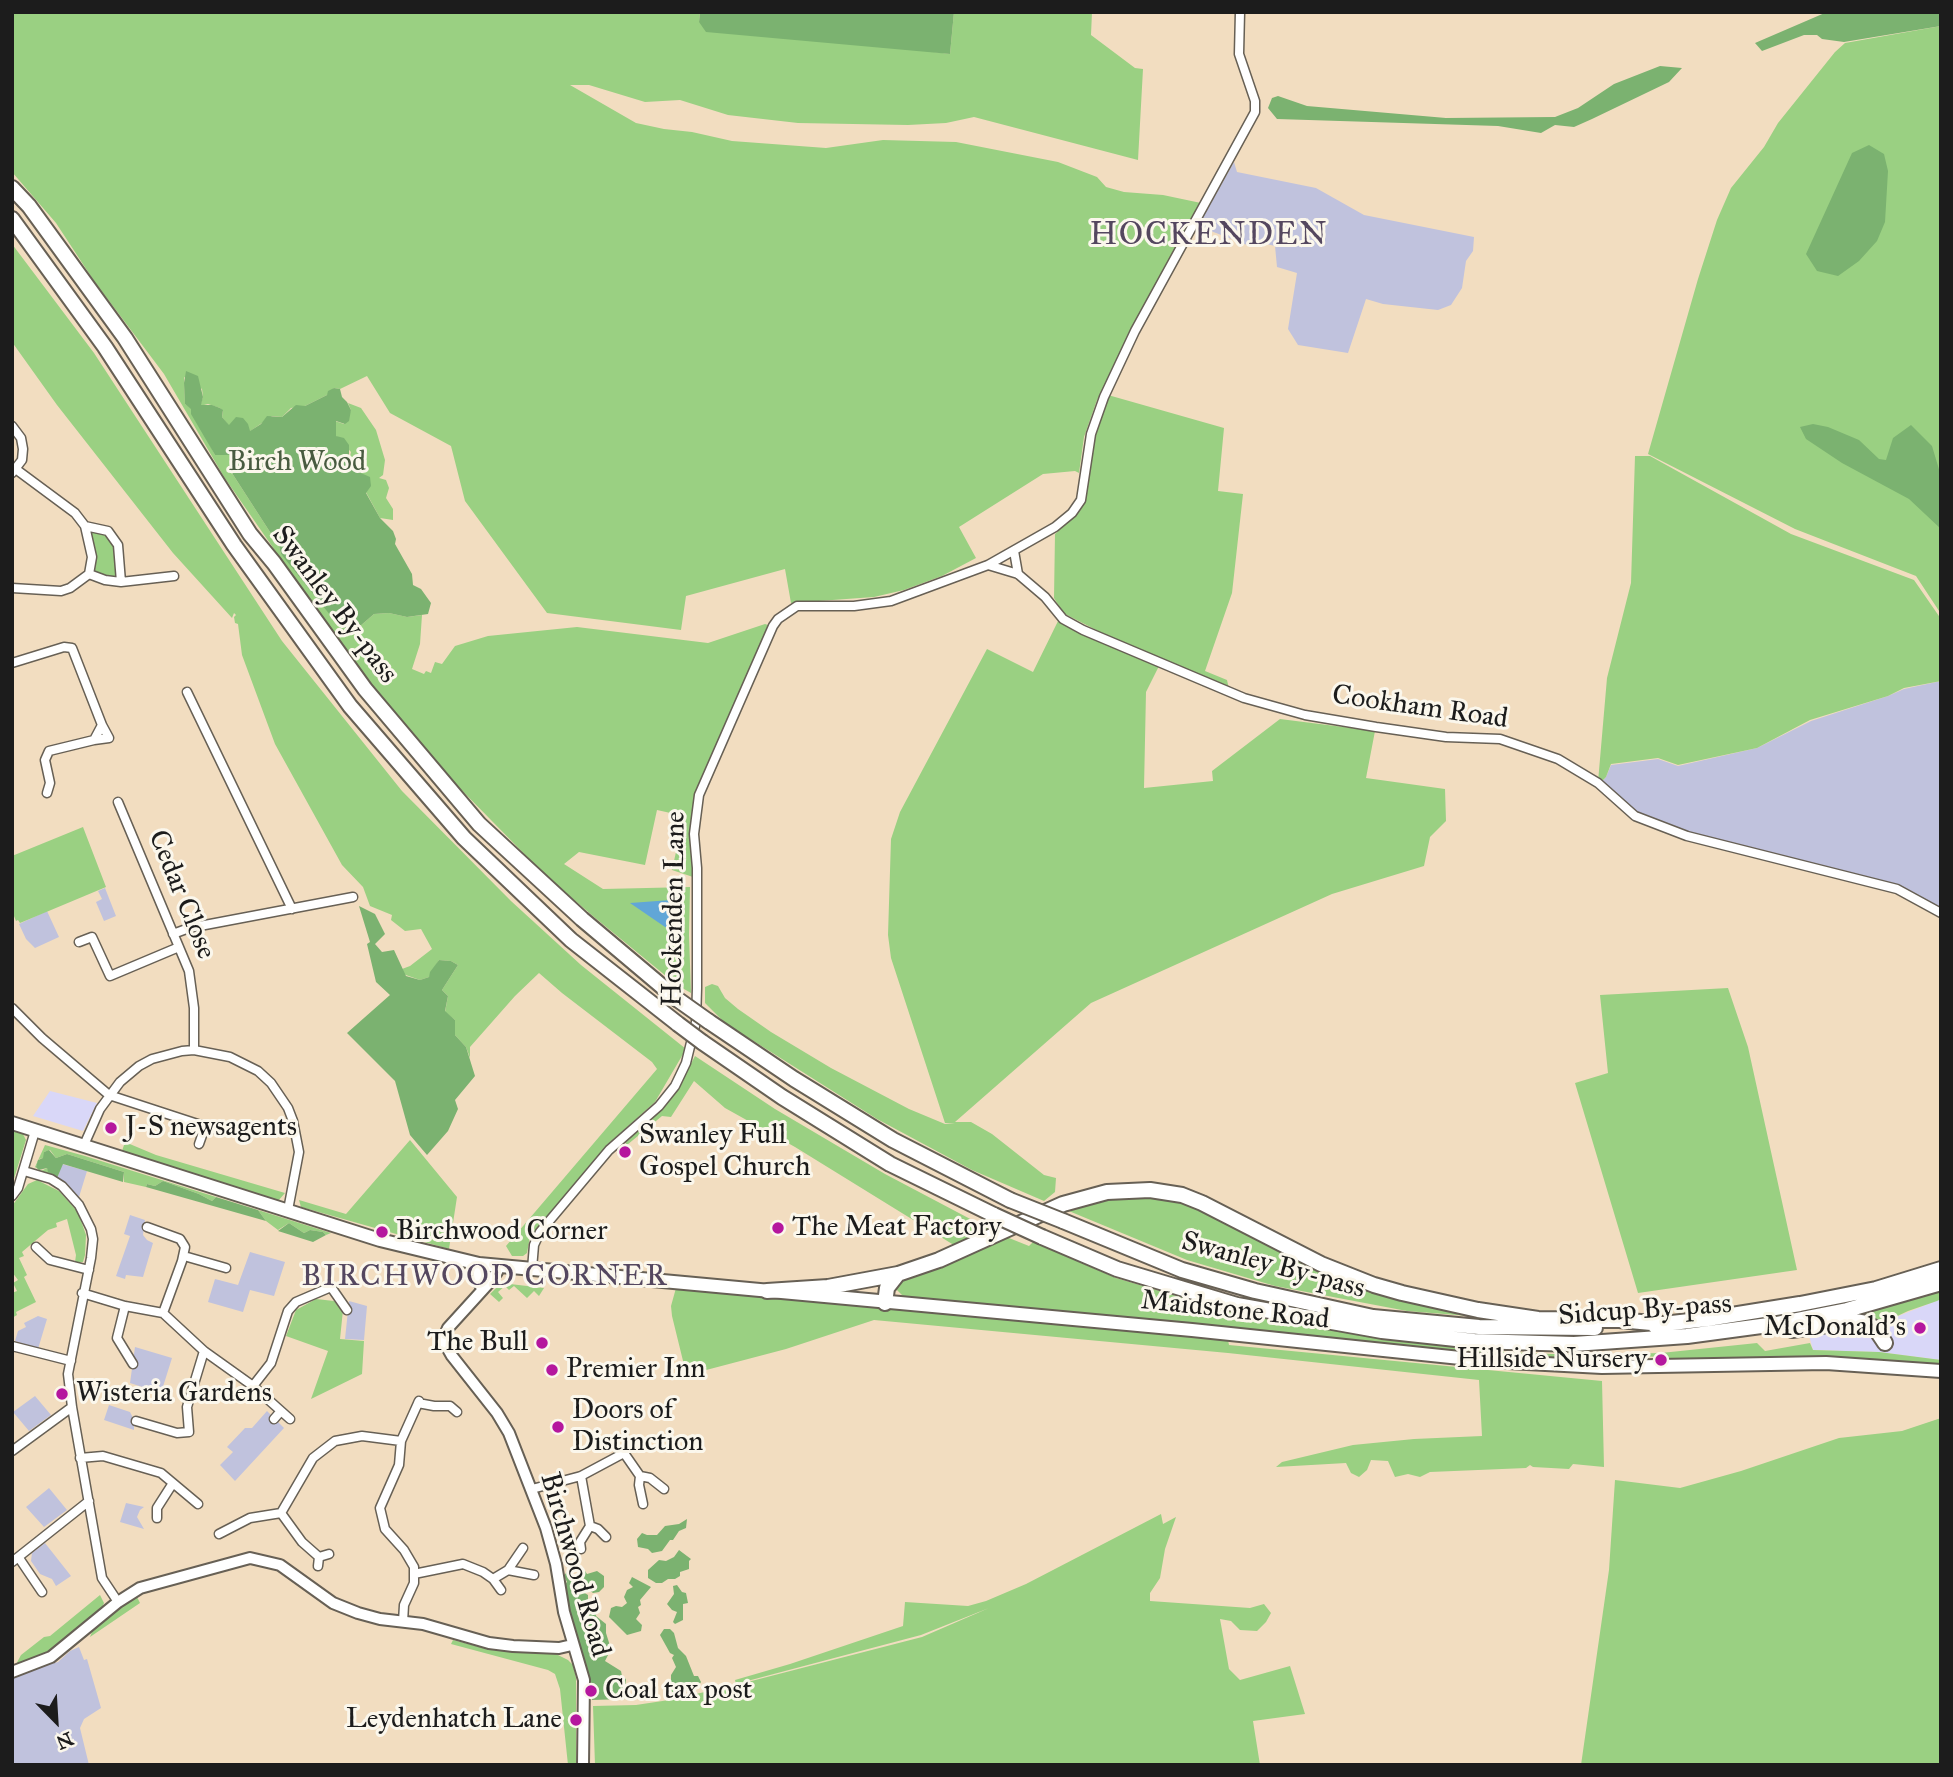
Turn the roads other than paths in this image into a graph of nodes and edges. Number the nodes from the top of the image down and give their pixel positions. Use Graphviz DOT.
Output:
graph roads {
  1 [pos="1240,12"];
  2 [pos="12,188"];
  3 [pos="12,219"];
  4 [pos="12,426"];
  5 [pos="15,471"];
  6 [pos="85,526"];
  7 [pos="1014,551"];
  8 [pos="988,565"];
  9 [pos="89,574"];
  10 [pos="1018,574"];
  11 [pos="174,576"];
  12 [pos="121,582"];
  13 [pos="12,588"];
  14 [pos="12,663"];
  15 [pos="187,692"];
  16 [pos="102,725"];
  17 [pos="94,740"];
  18 [pos="47,793"];
  19 [pos="118,802"];
  20 [pos="354,897"];
  21 [pos="292,909"];
  22 [pos="1941,914"];
  23 [pos="173,934"];
  24 [pos="79,942"];
  25 [pos="179,947"];
  26 [pos="12,1008"];
  27 [pos="194,1050"];
  28 [pos="109,1095"];
  29 [pos="12,1124"];
  30 [pos="35,1132"];
  31 [pos="199,1144"];
  32 [pos="84,1145"];
  33 [pos="24,1171"];
  34 [pos="12,1196"];
  35 [pos="288,1210"];
  36 [pos="147,1227"];
  37 [pos="36,1247"];
  38 [pos="184,1256"];
  39 [pos="479,1265"];
  40 [pos="499,1266"];
  41 [pos="226,1268"];
  42 [pos="532,1269"];
  43 [pos="1941,1269"];
  44 [pos="89,1270"];
  45 [pos="898,1274"];
  46 [pos="1941,1283"];
  47 [pos="481,1289"];
  48 [pos="767,1291"];
  49 [pos="82,1293"];
  50 [pos="885,1303"];
  51 [pos="125,1306"];
  52 [pos="347,1310"];
  53 [pos="163,1313"];
  54 [pos="1662,1324"];
  55 [pos="1476,1334"];
  56 [pos="1687,1336"];
  57 [pos="1885,1343"];
  58 [pos="12,1346"];
  59 [pos="204,1351"];
  60 [pos="71,1361"];
  61 [pos="133,1364"];
  62 [pos="1941,1371"];
  63 [pos="253,1386"];
  64 [pos="72,1407"];
  65 [pos="281,1411"];
  66 [pos="457,1412"];
  67 [pos="274,1419"];
  68 [pos="290,1419"];
  69 [pos="136,1421"];
  70 [pos="401,1440"];
  71 [pos="12,1451"];
  72 [pos="80,1458"];
  73 [pos="581,1476"];
  74 [pos="640,1476"];
  75 [pos="173,1483"];
  76 [pos="532,1489"];
  77 [pos="664,1489"];
  78 [pos="89,1501"];
  79 [pos="198,1504"];
  80 [pos="643,1504"];
  81 [pos="281,1513"];
  82 [pos="157,1518"];
  83 [pos="590,1526"];
  84 [pos="219,1534"];
  85 [pos="606,1537"];
  86 [pos="523,1548"];
  87 [pos="581,1549"];
  88 [pos="329,1554"];
  89 [pos="15,1560"];
  90 [pos="508,1570"];
  91 [pos="414,1574"];
  92 [pos="534,1575"];
  93 [pos="493,1579"];
  94 [pos="501,1590"];
  95 [pos="42,1592"];
  96 [pos="118,1602"];
  97 [pos="403,1622"];
  98 [pos="572,1645"];
  99 [pos="12,1672"];
  100 [pos="583,1765"];
  1 -- 7 [label="street, Hockenden Lane"];
  2 -- 55 [label="highway, Swanley By-pass, bridge"];
  3 -- 55 [label="highway, Swanley By-pass, bridge"];
  4 -- 5 [label="street"];
  5 -- 6 [label="street"];
  6 -- 9 [label="street"];
  6 -- 12 [label="street"];
  7 -- 8 [label="street, Hockenden Lane"];
  7 -- 10 [label="street"];
  8 -- 10 [label="street, Cookham Road"];
  8 -- 42 [label="street, Hockenden Lane"];
  9 -- 12 [label="street"];
  9 -- 13 [label="street"];
  10 -- 22 [label="street, Cookham Road"];
  11 -- 12 [label="street"];
  14 -- 16 [label="street"];
  15 -- 21 [label="street"];
  16 -- 17 [label="street"];
  16 -- 17 [label="street"];
  17 -- 18 [label="street"];
  19 -- 23 [label="street, Cedar Close"];
  20 -- 21 [label="street"];
  21 -- 23 [label="street"];
  23 -- 25 [label="street, Cedar Close"];
  24 -- 25 [label="street"];
  25 -- 27 [label="street, Cedar Close"];
  26 -- 28 [label="street"];
  27 -- 28 [label="street"];
  27 -- 35 [label="street"];
  28 -- 31 [label="street"];
  28 -- 32 [label="street"];
  29 -- 30 [label="main road, Maidstone Road"];
  30 -- 32 [label="main road, Maidstone Road"];
  30 -- 33 [label="street"];
  32 -- 35 [label="main road, Maidstone Road"];
  33 -- 34 [label="street"];
  33 -- 44 [label="street"];
  35 -- 39 [label="main road, Maidstone Road"];
  36 -- 38 [label="street"];
  37 -- 44 [label="street"];
  38 -- 41 [label="street"];
  38 -- 53 [label="street"];
  39 -- 40 [label="main road, Maidstone Road"];
  39 -- 47 [label="street"];
  40 -- 42 [label="main road, Maidstone Road"];
  40 -- 47 [label="street, Birchwood Road"];
  42 -- 48 [label="main road, Maidstone Road"];
  43 -- 54 [label="highway, Sidcup By-pass"];
  44 -- 49 [label="street"];
  45 -- 48 [label="highway"];
  45 -- 50 [label="highway"];
  45 -- 54 [label="highway"];
  46 -- 56 [label="highway, Sidcup By-pass"];
  47 -- 76 [label="street, Birchwood Road"];
  48 -- 50 [label="main road, Maidstone Road"];
  49 -- 51 [label="street"];
  49 -- 60 [label="street"];
  50 -- 62 [label="main road, Maidstone Road"];
  51 -- 53 [label="street"];
  51 -- 61 [label="street"];
  52 -- 63 [label="street"];
  53 -- 59 [label="street"];
  54 -- 55 [label="highway, Sidcup By-pass"];
  55 -- 56 [label="highway, Sidcup By-pass"];
  56 -- 57 [label="highway"];
  58 -- 60 [label="street"];
  59 -- 63 [label="street"];
  59 -- 69 [label="street"];
  60 -- 64 [label="street"];
  63 -- 65 [label="street"];
  64 -- 71 [label="street"];
  64 -- 72 [label="street"];
  65 -- 67 [label="street"];
  65 -- 68 [label="street"];
  66 -- 70 [label="street"];
  70 -- 81 [label="street"];
  70 -- 91 [label="street"];
  72 -- 75 [label="street"];
  72 -- 78 [label="street"];
  73 -- 74 [label="street"];
  73 -- 76 [label="street"];
  73 -- 83 [label="street"];
  74 -- 77 [label="street"];
  74 -- 80 [label="street"];
  75 -- 79 [label="street"];
  75 -- 82 [label="street"];
  76 -- 98 [label="street, Birchwood Road"];
  78 -- 89 [label="street"];
  78 -- 96 [label="street"];
  81 -- 84 [label="street"];
  81 -- 88 [label="street"];
  83 -- 85 [label="street"];
  83 -- 87 [label="street"];
  86 -- 90 [label="street"];
  89 -- 95 [label="street"];
  90 -- 92 [label="street"];
  90 -- 93 [label="street"];
  91 -- 93 [label="street"];
  91 -- 97 [label="street"];
  93 -- 94 [label="street"];
  96 -- 97 [label="street"];
  96 -- 99 [label="street"];
  97 -- 98 [label="street"];
  98 -- 100 [label="street, Birchwood Road"];
}
